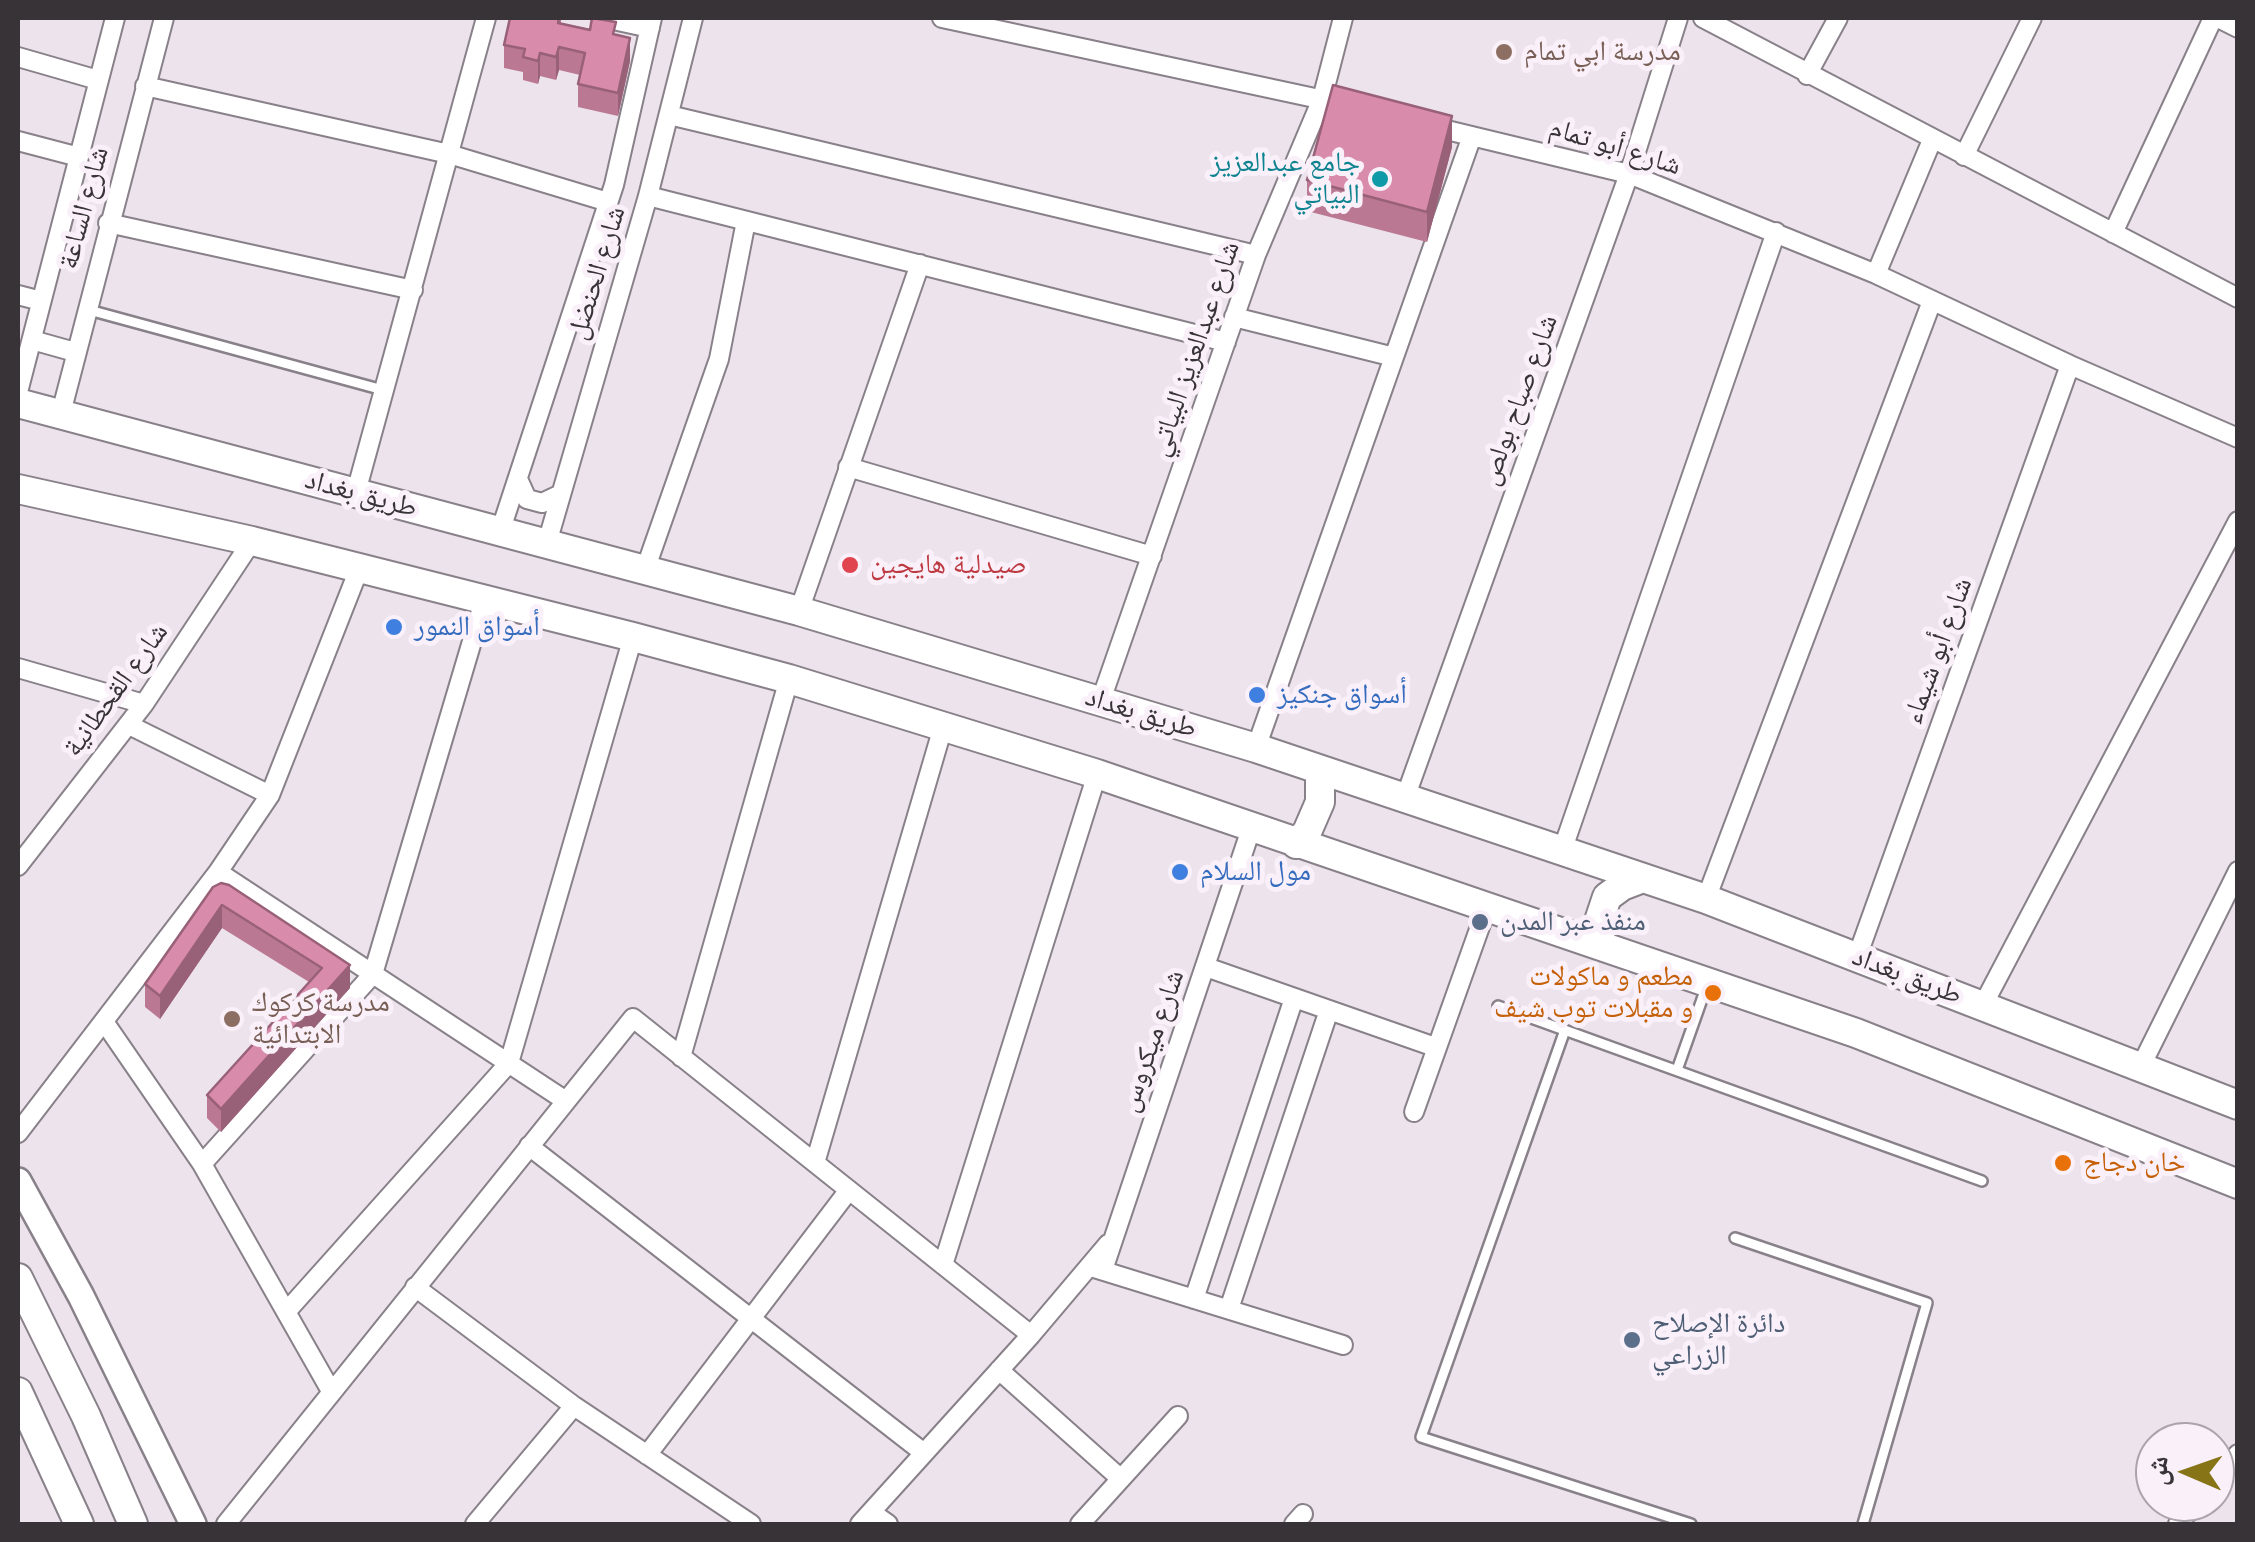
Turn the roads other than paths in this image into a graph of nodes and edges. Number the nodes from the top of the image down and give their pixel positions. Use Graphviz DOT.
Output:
graph roads {
  1 [pos="115,18"];
  2 [pos="164,18"];
  3 [pos="486,18"];
  4 [pos="604,18"];
  5 [pos="693,18"];
  6 [pos="942,18"];
  7 [pos="1343,18"];
  8 [pos="1678,18"];
  9 [pos="1702,18"];
  10 [pos="1838,18"];
  11 [pos="2032,18"];
  12 [pos="2216,18"];
  13 [pos="651,23"];
  14 [pos="2238,28"];
  15 [pos="18,57"];
  16 [pos="1807,75"];
  17 [pos="98,80"];
  18 [pos="145,86"];
  19 [pos="1322,99"];
  20 [pos="1378,113"];
  21 [pos="668,115"];
  22 [pos="1416,122"];
  23 [pos="1472,136"];
  24 [pos="1932,140"];
  25 [pos="18,142"];
  26 [pos="449,154"];
  27 [pos="79,156"];
  28 [pos="1964,156"];
  29 [pos="1629,174"];
  30 [pos="648,196"];
  31 [pos="608,202"];
  32 [pos="746,220"];
  33 [pos="108,223"];
  34 [pos="1776,232"];
  35 [pos="2113,234"];
  36 [pos="1256,255"];
  37 [pos="920,264"];
  38 [pos="1876,274"];
  39 [pos="413,290"];
  40 [pos="18,295"];
  41 [pos="2238,298"];
  42 [pos="41,301"];
  43 [pos="1932,301"];
  44 [pos="86,310"];
  45 [pos="1234,317"];
  46 [pos="32,340"];
  47 [pos="1226,342"];
  48 [pos="76,352"];
  49 [pos="1394,356"];
  50 [pos="2070,364"];
  51 [pos="385,391"];
  52 [pos="18,392"];
  53 [pos="18,403"];
  54 [pos="61,413"];
  55 [pos="2238,438"];
  56 [pos="848,467"];
  57 [pos="518,479"];
  58 [pos="18,489"];
  59 [pos="356,492"];
  60 [pos="559,495"];
  61 [pos="2238,521"];
  62 [pos="500,532"];
  63 [pos="252,541"];
  64 [pos="547,543"];
  65 [pos="1152,556"];
  66 [pos="360,568"];
  67 [pos="645,570"];
  68 [pos="484,600"];
  69 [pos="799,611"];
  70 [pos="633,637"];
  71 [pos="18,668"];
  72 [pos="789,679"];
  73 [pos="1102,700"];
  74 [pos="144,704"];
  75 [pos="129,725"];
  76 [pos="943,726"];
  77 [pos="1256,748"];
  78 [pos="1320,770"];
  79 [pos="1097,774"];
  80 [pos="270,795"];
  81 [pos="1405,798"];
  82 [pos="1251,829"];
  83 [pos="1296,844"];
  84 [pos="1562,851"];
  85 [pos="18,866"];
  86 [pos="2238,871"];
  87 [pos="218,872"];
  88 [pos="1643,878"];
  89 [pos="1706,899"];
  90 [pos="1486,907"];
  91 [pos="1602,946"];
  92 [pos="1858,957"];
  93 [pos="1206,966"];
  94 [pos="373,974"];
  95 [pos="1708,981"];
  96 [pos="1294,998"];
  97 [pos="1983,1005"];
  98 [pos="1498,1006"];
  99 [pos="1328,1010"];
  100 [pos="105,1023"];
  101 [pos="1566,1030"];
  102 [pos="1435,1047"];
  103 [pos="682,1057"];
  104 [pos="508,1063"];
  105 [pos="2141,1066"];
  106 [pos="1677,1070"];
  107 [pos="566,1100"];
  108 [pos="2238,1105"];
  109 [pos="1414,1112"];
  110 [pos="18,1133"];
  111 [pos="529,1146"];
  112 [pos="815,1163"];
  113 [pos="202,1164"];
  114 [pos="18,1182"];
  115 [pos="1982,1182"];
  116 [pos="2238,1184"];
  117 [pos="849,1190"];
  118 [pos="1736,1238"];
  119 [pos="943,1266"];
  120 [pos="1096,1268"];
  121 [pos="18,1278"];
  122 [pos="416,1287"];
  123 [pos="1194,1299"];
  124 [pos="1228,1309"];
  125 [pos="286,1312"];
  126 [pos="751,1318"];
  127 [pos="1030,1336"];
  128 [pos="1342,1345"];
  129 [pos="1000,1370"];
  130 [pos="332,1391"];
  131 [pos="18,1392"];
  132 [pos="574,1406"];
  133 [pos="1178,1416"];
  134 [pos="924,1453"];
  135 [pos="647,1455"];
  136 [pos="1121,1479"];
  137 [pos="723,1518"];
  138 [pos="866,1518"];
  139 [pos="74,1524"];
  140 [pos="133,1524"];
  141 [pos="193,1524"];
  142 [pos="226,1524"];
  143 [pos="475,1524"];
  144 [pos="751,1524"];
  145 [pos="888,1524"];
  146 [pos="1080,1524"];
  147 [pos="1691,1524"];
  148 [pos="1863,1524"];
  1 -- 17 [label="street, شارع الساعة"];
  2 -- 18 [label="street, شارع الساعة"];
  3 -- 26 [label="street"];
  4 -- 13 [label="street"];
  5 -- 21 [label="street, شارع الحنضل"];
  6 -- 19 [label="street"];
  7 -- 19 [label="street, شارع عبدالعزيز البياتي"];
  8 -- 29 [label="street, شارع صباح بولص"];
  9 -- 16 [label="street"];
  10 -- 16 [label="street"];
  11 -- 28 [label="street"];
  12 -- 14 [label="street"];
  12 -- 35 [label="street"];
  13 -- 31 [label="street, شارع الحنضل"];
  15 -- 17 [label="street"];
  16 -- 24 [label="street"];
  17 -- 27 [label="street, شارع الساعة"];
  18 -- 26 [label="street"];
  18 -- 33 [label="street, شارع الساعة"];
  19 -- 20 [label="street"];
  19 -- 36 [label="street, شارع عبدالعزيز البياتي"];
  21 -- 30 [label="street, شارع الحنضل"];
  21 -- 36 [label="street"];
  22 -- 23 [label="street, شارع أبو تمام"];
  23 -- 29 [label="street, شارع أبو تمام"];
  23 -- 49 [label="street"];
  24 -- 28 [label="street"];
  24 -- 38 [label="street"];
  25 -- 27 [label="street"];
  26 -- 31 [label="street"];
  26 -- 39 [label="street"];
  27 -- 42 [label="street, شارع الساعة"];
  28 -- 35 [label="street"];
  29 -- 34 [label="street, شارع أبو تمام"];
  29 -- 81 [label="street, شارع صباح بولص"];
  30 -- 32 [label="street"];
  30 -- 60 [label="street, شارع الحنضل"];
  31 -- 57 [label="street, شارع الحنضل"];
  32 -- 37 [label="street"];
  32 -- 67 [label="street"];
  33 -- 39 [label="street"];
  33 -- 44 [label="street, شارع الساعة"];
  34 -- 38 [label="street, شارع أبو تمام"];
  34 -- 84 [label="street"];
  35 -- 41 [label="street"];
  36 -- 45 [label="street, شارع عبدالعزيز البياتي"];
  37 -- 47 [label="street"];
  37 -- 56 [label="street"];
  38 -- 43 [label="street, شارع أبو تمام"];
  39 -- 51 [label="street"];
  40 -- 42 [label="street"];
  42 -- 46 [label="street, شارع الساعة"];
  43 -- 50 [label="street, شارع أبو تمام"];
  43 -- 89 [label="street"];
  44 -- 48 [label="street, شارع الساعة"];
  44 -- 51 [label="lane"];
  45 -- 47 [label="street, شارع عبدالعزيز البياتي"];
  45 -- 49 [label="street"];
  46 -- 48 [label="street"];
  46 -- 52 [label="street, شارع الساعة"];
  47 -- 65 [label="street, شارع عبدالعزيز البياتي"];
  48 -- 54 [label="street, شارع الساعة"];
  49 -- 77 [label="street"];
  50 -- 55 [label="street, شارع أبو تمام"];
  50 -- 92 [label="street, شارع أبو شيماء"];
  51 -- 59 [label="street"];
  53 -- 54 [label="main road, طريق بغداد"];
  54 -- 59 [label="main road, طريق بغداد"];
  56 -- 65 [label="street"];
  56 -- 69 [label="street"];
  57 -- 60 [label="street"];
  57 -- 62 [label="street, شارع الحنضل"];
  58 -- 63 [label="main road"];
  59 -- 62 [label="main road, طريق بغداد"];
  60 -- 64 [label="street, شارع الحنضل"];
  61 -- 97 [label="street"];
  62 -- 64 [label="main road, طريق بغداد"];
  63 -- 66 [label="main road"];
  63 -- 74 [label="street, شارع القحطانية"];
  64 -- 67 [label="main road, طريق بغداد"];
  65 -- 73 [label="street, شارع عبدالعزيز البياتي"];
  66 -- 68 [label="main road"];
  66 -- 80 [label="street"];
  67 -- 69 [label="main road, طريق بغداد"];
  68 -- 70 [label="main road"];
  68 -- 94 [label="street"];
  69 -- 73 [label="main road, طريق بغداد"];
  70 -- 72 [label="main road"];
  70 -- 104 [label="street"];
  71 -- 74 [label="street"];
  72 -- 76 [label="main road"];
  72 -- 103 [label="street"];
  73 -- 77 [label="main road, طريق بغداد"];
  74 -- 75 [label="street, شارع القحطانية"];
  75 -- 80 [label="street"];
  75 -- 85 [label="street, شارع القحطانية"];
  76 -- 79 [label="main road"];
  76 -- 112 [label="street"];
  77 -- 78 [label="main road, طريق بغداد"];
  78 -- 81 [label="main road, طريق بغداد"];
  78 -- 83 [label="main road"];
  79 -- 82 [label="main road"];
  79 -- 119 [label="street"];
  80 -- 87 [label="street"];
  81 -- 84 [label="main road, طريق بغداد"];
  82 -- 83 [label="main road"];
  82 -- 93 [label="street, شارع ميكروس"];
  83 -- 90 [label="main road"];
  84 -- 88 [label="main road, طريق بغداد"];
  86 -- 105 [label="street"];
  87 -- 94 [label="street"];
  87 -- 100 [label="street"];
  88 -- 89 [label="main road, طريق بغداد"];
  88 -- 91 [label="main road"];
  89 -- 92 [label="main road, طريق بغداد"];
  90 -- 91 [label="main road"];
  90 -- 102 [label="street"];
  91 -- 95 [label="main road"];
  92 -- 97 [label="main road, طريق بغداد"];
  93 -- 96 [label="street"];
  93 -- 120 [label="street, شارع ميكروس"];
  94 -- 104 [label="street"];
  94 -- 113 [label="street"];
  95 -- 106 [label="lane"];
  95 -- 116 [label="main road"];
  96 -- 99 [label="street"];
  96 -- 123 [label="street"];
  97 -- 105 [label="main road, طريق بغداد"];
  98 -- 101 [label="lane"];
  99 -- 102 [label="street"];
  99 -- 124 [label="street"];
  100 -- 110 [label="street"];
  100 -- 113 [label="street"];
  101 -- 106 [label="lane"];
  101 -- 147 [label="lane"];
  102 -- 109 [label="street"];
  103 -- 107 [label="street"];
  103 -- 112 [label="street"];
  104 -- 107 [label="street"];
  104 -- 125 [label="street"];
  105 -- 108 [label="main road, طريق بغداد"];
  106 -- 115 [label="lane"];
  107 -- 111 [label="street"];
  111 -- 122 [label="street"];
  111 -- 126 [label="street"];
  112 -- 117 [label="street"];
  113 -- 125 [label="street"];
  114 -- 141 [label="street"];
  117 -- 119 [label="street"];
  117 -- 126 [label="street"];
  118 -- 148 [label="lane"];
  119 -- 127 [label="street"];
  120 -- 123 [label="street"];
  120 -- 127 [label="street"];
  121 -- 140 [label="main road"];
  122 -- 130 [label="street"];
  122 -- 132 [label="street"];
  123 -- 124 [label="street"];
  124 -- 128 [label="street"];
  125 -- 130 [label="street"];
  126 -- 134 [label="street"];
  126 -- 135 [label="street"];
  127 -- 129 [label="street"];
  129 -- 134 [label="street"];
  129 -- 136 [label="street"];
  130 -- 142 [label="street"];
  131 -- 139 [label="main road"];
  132 -- 135 [label="street"];
  132 -- 143 [label="street"];
  133 -- 136 [label="street"];
  134 -- 138 [label="street"];
  135 -- 137 [label="street"];
  136 -- 146 [label="street"];
  137 -- 144 [label="street"];
  138 -- 145 [label="street"];
}
